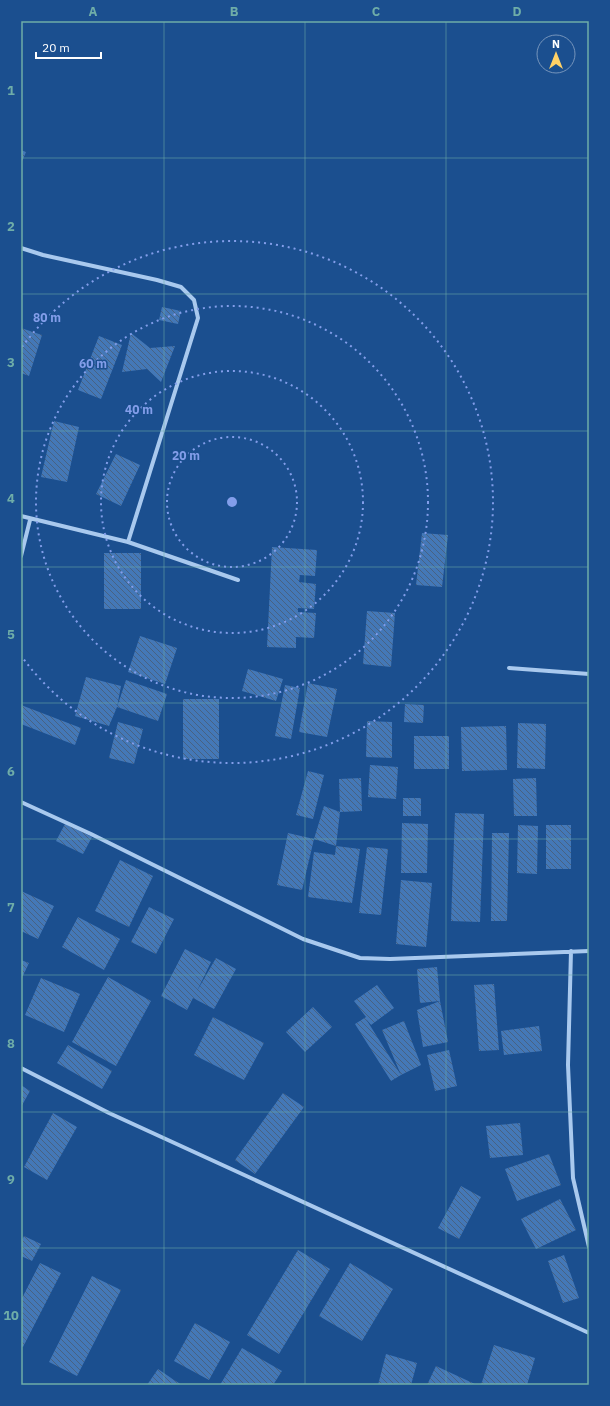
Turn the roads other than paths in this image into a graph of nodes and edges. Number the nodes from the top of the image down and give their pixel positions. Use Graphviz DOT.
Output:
graph roads {
  1 [pos="21,248"];
  2 [pos="21,516"];
  3 [pos="30,520"];
  4 [pos="128,542"];
  5 [pos="21,556"];
  6 [pos="238,580"];
  7 [pos="509,668"];
  8 [pos="589,674"];
  9 [pos="21,802"];
  10 [pos="572,951"];
  11 [pos="589,951"];
  12 [pos="21,1068"];
  13 [pos="589,1247"];
  14 [pos="589,1333"];
  1 -- 4 [label="street"];
  2 -- 3 [label="street"];
  3 -- 4 [label="street"];
  3 -- 5 [label="street"];
  4 -- 6 [label="street"];
  7 -- 8 [label="street"];
  9 -- 10 [label="street"];
  10 -- 11 [label="street"];
  10 -- 13 [label="street"];
  12 -- 14 [label="street"];
}
